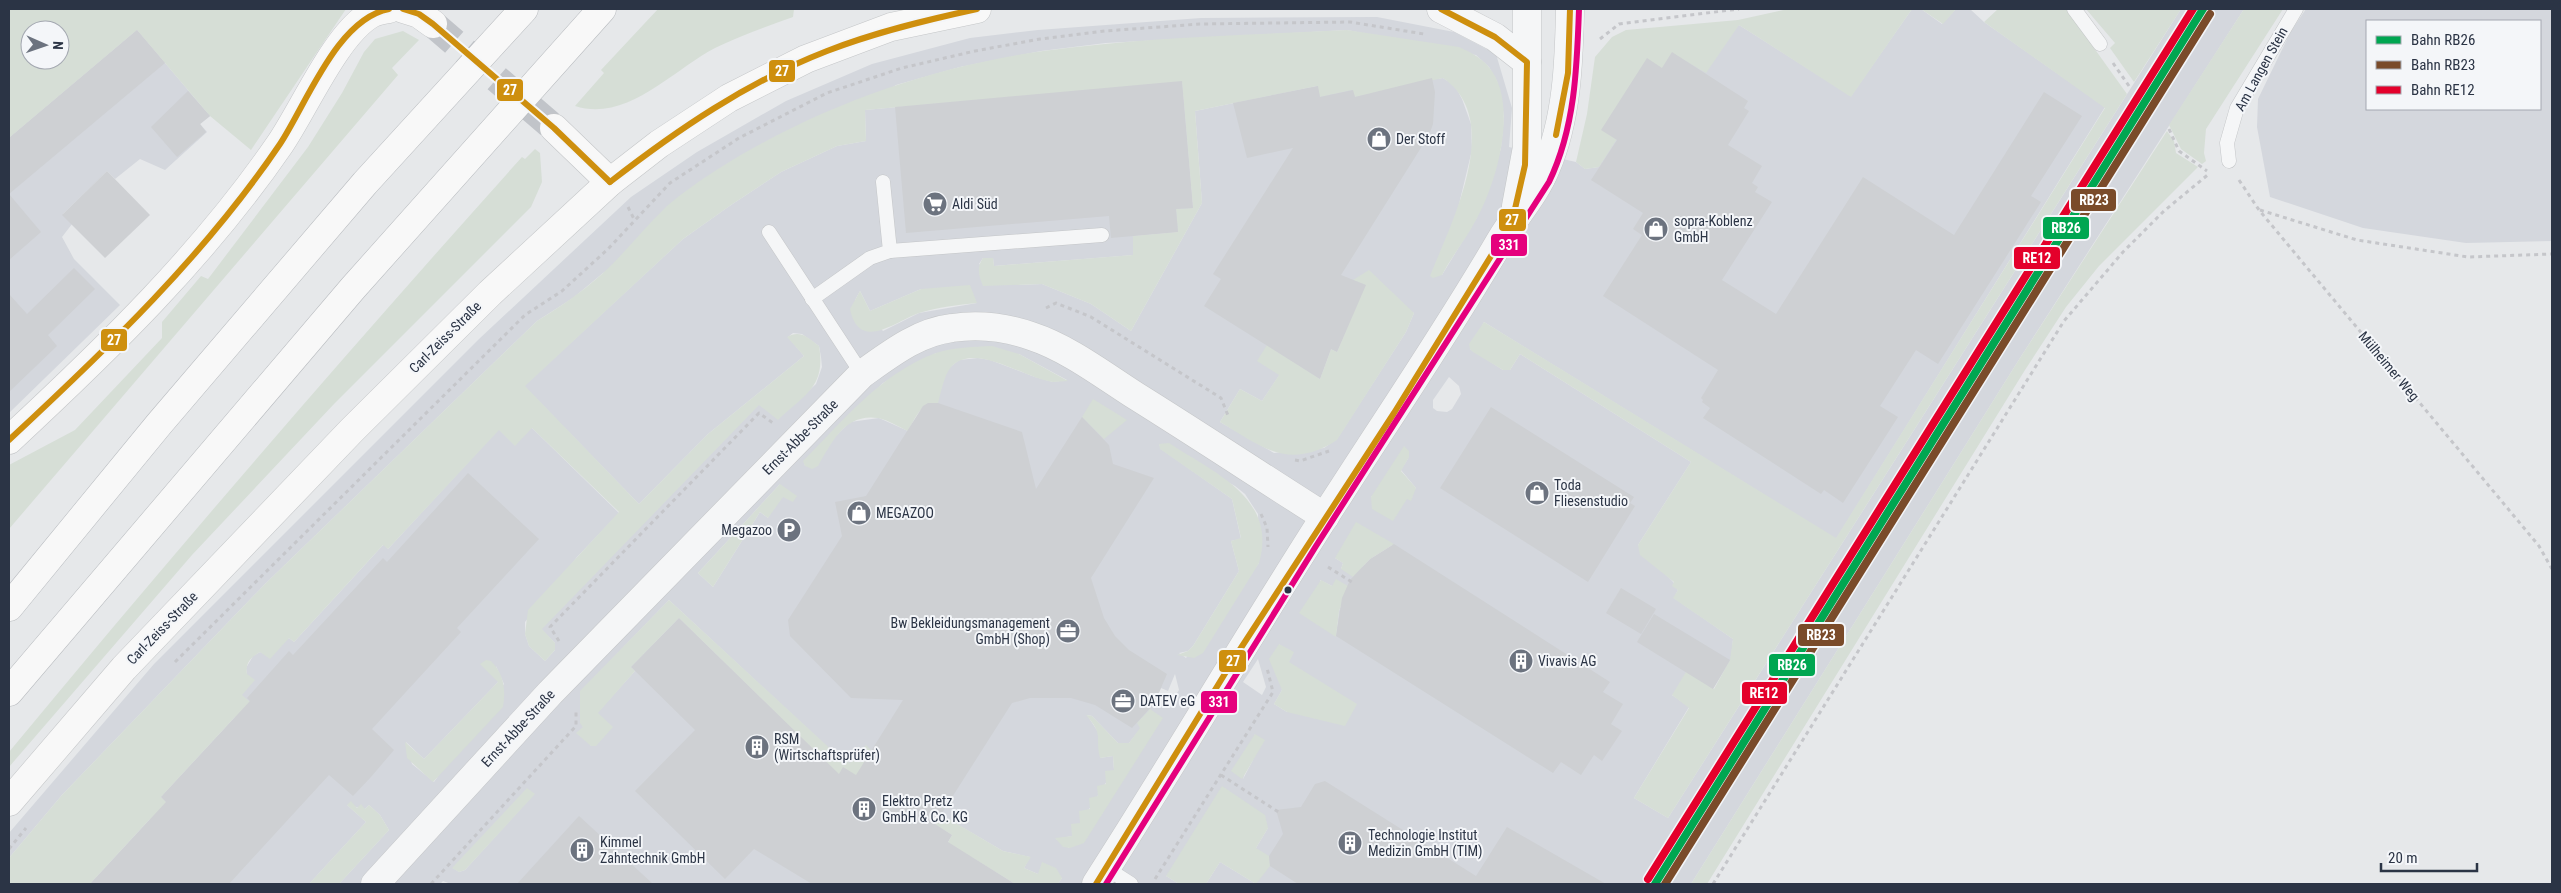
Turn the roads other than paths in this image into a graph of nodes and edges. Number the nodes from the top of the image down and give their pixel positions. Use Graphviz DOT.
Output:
graph roads {
  1 [pos="389,9"];
  2 [pos="403,9"];
  3 [pos="524,9"];
  4 [pos="602,9"];
  5 [pos="977,9"];
  6 [pos="1441,9"];
  7 [pos="1527,9"];
  8 [pos="1570,9"];
  9 [pos="2074,9"];
  10 [pos="2296,9"];
  11 [pos="433,24"];
  12 [pos="2100,44"];
  13 [pos="1527,62"];
  14 [pos="554,128"];
  15 [pos="2229,161"];
  16 [pos="610,182"];
  17 [pos="883,182"];
  18 [pos="1512,222"];
  19 [pos="769,232"];
  20 [pos="1102,235"];
  21 [pos="890,251"];
  22 [pos="812,299"];
  23 [pos="862,374"];
  24 [pos="9,440"];
  25 [pos="1325,517"];
  26 [pos="9,607"];
  27 [pos="9,692"];
  28 [pos="9,802"];
  29 [pos="1101,876"];
  30 [pos="374,884"];
  31 [pos="1131,884"];
  1 -- 24 [label="main road"];
  2 -- 11 [label="main road"];
  3 -- 26 [label="main road"];
  4 -- 27 [label="main road"];
  5 -- 16 [label="main road, Carl-Zeiss-Straße"];
  6 -- 13 [label="street"];
  7 -- 13 [label="street"];
  8 -- 18 [label="street"];
  9 -- 12 [label="lane"];
  10 -- 15 [label="lane, Am Langen Stein"];
  13 -- 18 [label="street"];
  14 -- 16 [label="main road"];
  16 -- 28 [label="main road, Carl-Zeiss-Straße"];
  17 -- 21 [label="lane"];
  18 -- 25 [label="street"];
  19 -- 22 [label="lane"];
  20 -- 21 [label="lane"];
  21 -- 22 [label="lane"];
  22 -- 23 [label="lane"];
  23 -- 25 [label="street, Ernst-Abbe-Straße"];
  23 -- 30 [label="street, Ernst-Abbe-Straße"];
  25 -- 29 [label="street"];
  29 -- 31 [label="lane"];
}
